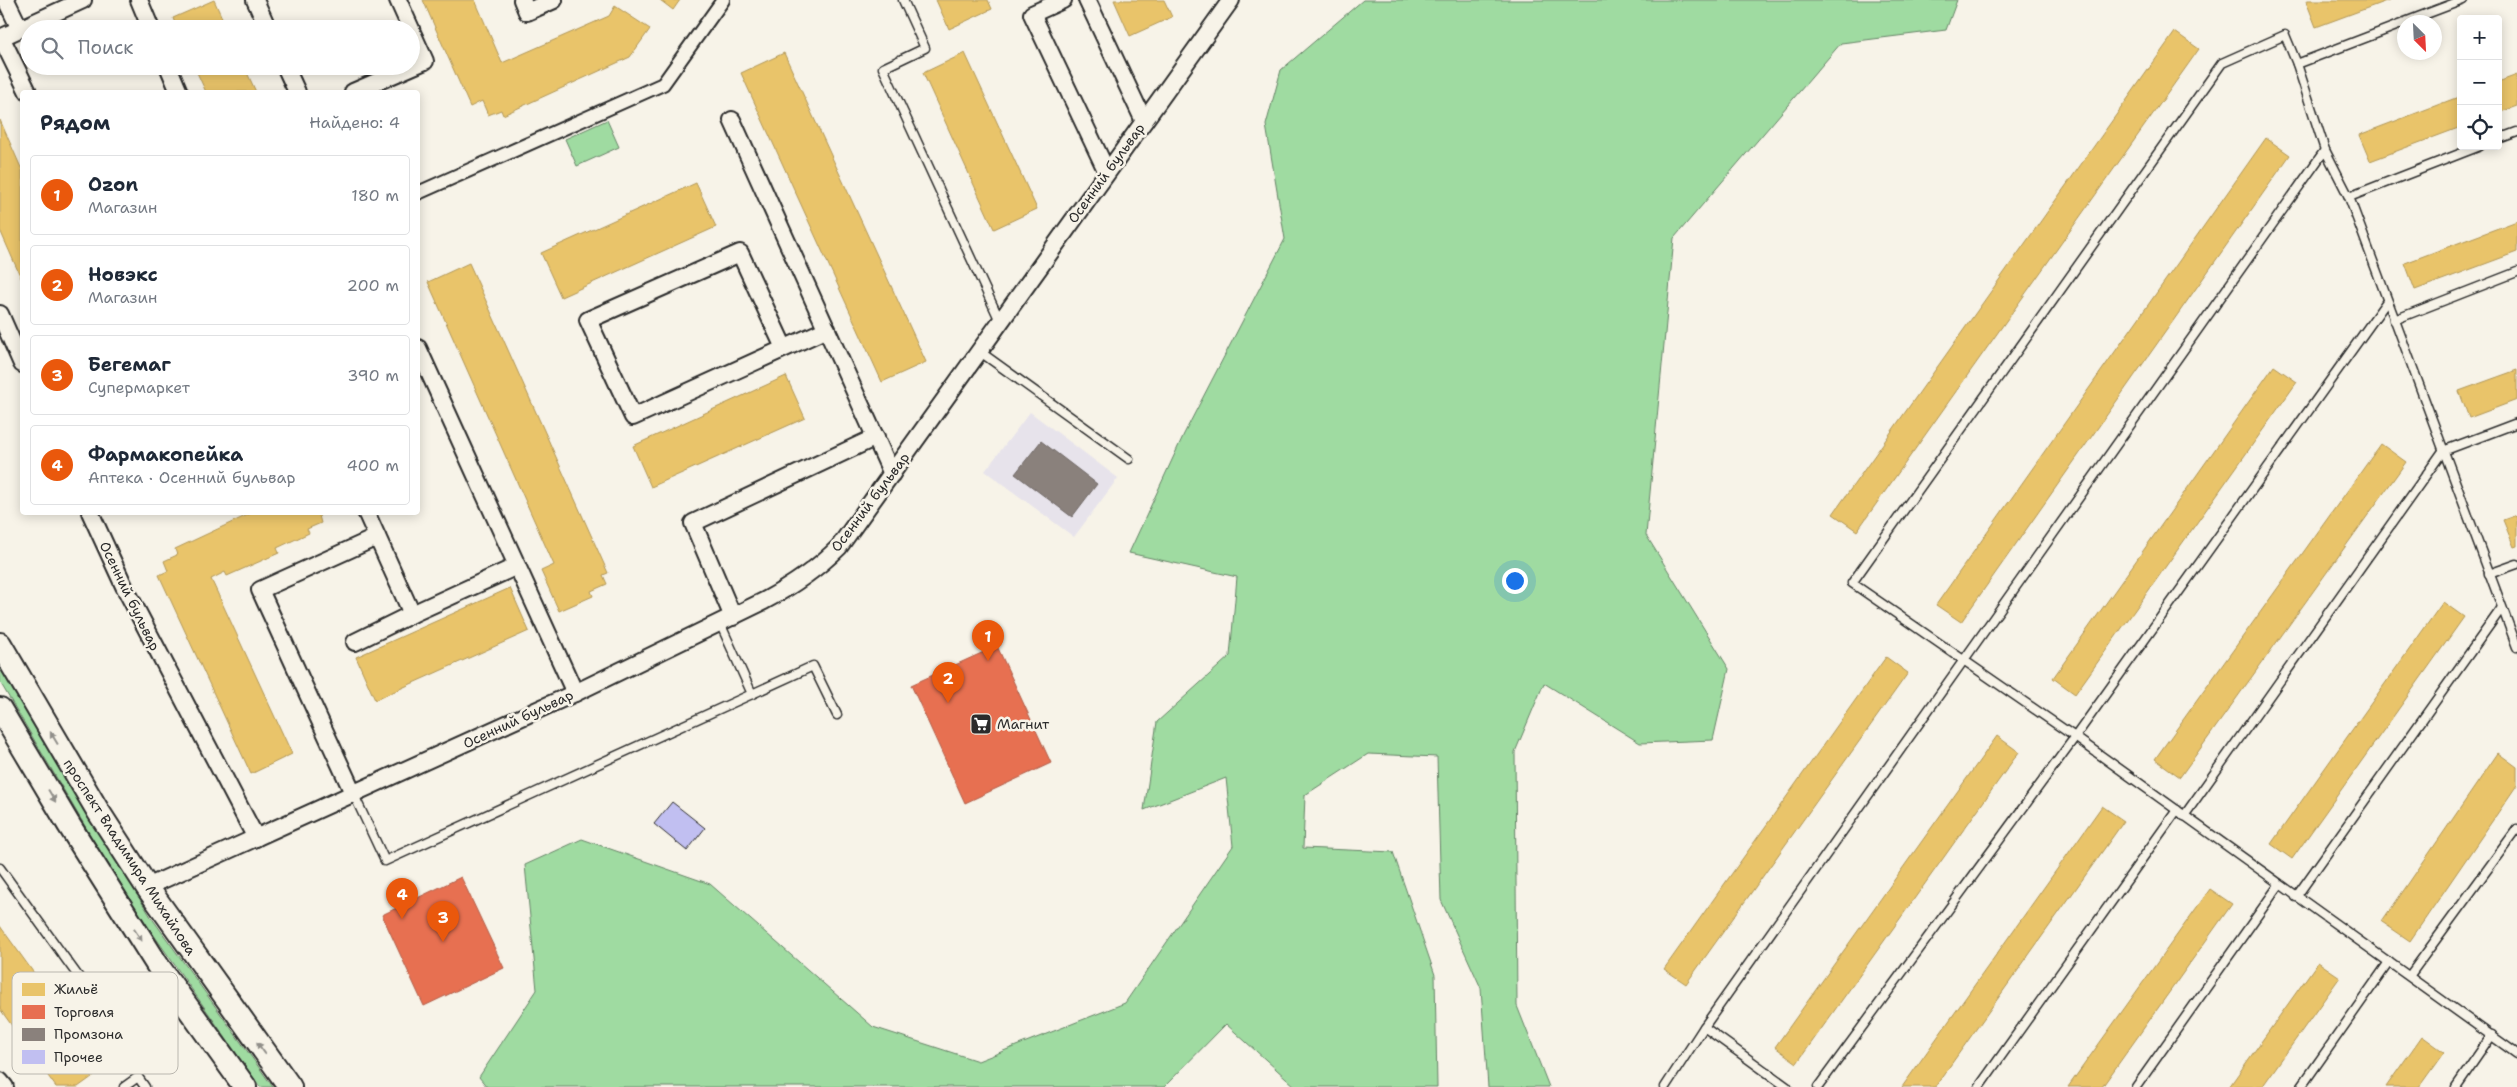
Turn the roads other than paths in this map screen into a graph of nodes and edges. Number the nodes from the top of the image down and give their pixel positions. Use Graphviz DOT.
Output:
graph roads {
  1 [pos="6,0"];
  2 [pos="83,0"];
  3 [pos="139,0"];
  4 [pos="255,0"];
  5 [pos="398,0"];
  6 [pos="522,0"];
  7 [pos="554,0"];
  8 [pos="724,0"];
  9 [pos="903,0"];
  10 [pos="1063,0"];
  11 [pos="1087,0"];
  12 [pos="1230,0"];
  13 [pos="2464,0"];
  14 [pos="2426,15"];
  15 [pos="40,20"];
  16 [pos="147,20"];
  17 [pos="264,20"];
  18 [pos="407,20"];
  19 [pos="2397,26"];
  20 [pos="20,29"];
  21 [pos="1,38"];
  22 [pos="420,50"];
  23 [pos="420,63"];
  24 [pos="2297,64"];
  25 [pos="172,75"];
  26 [pos="289,75"];
  27 [pos="392,75"];
  28 [pos="27,90"];
  29 [pos="179,90"];
  30 [pos="295,90"];
  31 [pos="358,90"];
  32 [pos="732,120"];
  33 [pos="1144,121"];
  34 [pos="2517,132"];
  35 [pos="2502,138"];
  36 [pos="2325,150"];
  37 [pos="2470,150"];
  38 [pos="1107,172"];
  39 [pos="420,192"];
  40 [pos="2349,197"];
  41 [pos="2517,272"];
  42 [pos="2387,301"];
  43 [pos="0,314"];
  44 [pos="2394,320"];
  45 [pos="1000,322"];
  46 [pos="827,329"];
  47 [pos="784,348"];
  48 [pos="979,351"];
  49 [pos="420,352"];
  50 [pos="20,359"];
  51 [pos="2517,423"];
  52 [pos="876,437"];
  53 [pos="2443,452"];
  54 [pos="1129,459"];
  55 [pos="892,474"];
  56 [pos="91,515"];
  57 [pos="367,515"];
  58 [pos="377,537"];
  59 [pos="2517,564"];
  60 [pos="517,566"];
  61 [pos="2490,574"];
  62 [pos="2501,609"];
  63 [pos="412,614"];
  64 [pos="726,620"];
  65 [pos="355,642"];
  66 [pos="0,644"];
  67 [pos="2517,647"];
  68 [pos="1964,660"];
  69 [pos="574,693"];
  70 [pos="752,694"];
  71 [pos="0,710"];
  72 [pos="837,715"];
  73 [pos="2075,737"];
  74 [pos="354,795"];
  75 [pos="2177,810"];
  76 [pos="2184,816"];
  77 [pos="2517,829"];
  78 [pos="256,838"];
  79 [pos="0,868"];
  80 [pos="2280,885"];
  81 [pos="146,887"];
  82 [pos="2296,897"];
  83 [pos="2389,962"];
  84 [pos="75,972"];
  85 [pos="163,972"];
  86 [pos="2410,975"];
  87 [pos="178,993"];
  88 [pos="1704,1028"];
  89 [pos="2492,1035"];
  90 [pos="2517,1054"];
  91 [pos="0,1081"];
  92 [pos="5,1087"];
  93 [pos="124,1087"];
  94 [pos="146,1087"];
  95 [pos="245,1087"];
  96 [pos="290,1087"];
  97 [pos="1665,1087"];
  98 [pos="1788,1087"];
  99 [pos="1818,1087"];
  100 [pos="1979,1087"];
  101 [pos="2136,1087"];
  102 [pos="2301,1087"];
  103 [pos="2456,1087"];
  1 -- 20 [label="street"];
  2 -- 15 [label="street"];
  3 -- 16 [label="street"];
  4 -- 17 [label="street"];
  5 -- 18 [label="street"];
  6 -- 7 [label="street"];
  8 -- 39 [label="street"];
  9 -- 45 [label="lane"];
  10 -- 38 [label="street"];
  11 -- 33 [label="street"];
  12 -- 33 [label="street, Осенний бульвар"];
  13 -- 14 [label="lane"];
  19 -- 24 [label="lane"];
  20 -- 21 [label="street"];
  21 -- 28 [label="street"];
  22 -- 23 [label="street"];
  24 -- 36 [label="lane"];
  24 -- 68 [label="lane"];
  25 -- 29 [label="street"];
  26 -- 30 [label="street"];
  27 -- 31 [label="street"];
  32 -- 46 [label="street"];
  33 -- 38 [label="street, Осенний бульвар"];
  34 -- 35 [label="lane"];
  36 -- 40 [label="lane"];
  36 -- 68 [label="lane"];
  37 -- 40 [label="lane"];
  38 -- 45 [label="street, Осенний бульвар"];
  40 -- 42 [label="lane"];
  41 -- 44 [label="lane"];
  42 -- 44 [label="lane"];
  42 -- 73 [label="lane"];
  43 -- 50 [label="street"];
  44 -- 53 [label="lane"];
  45 -- 48 [label="street, Осенний бульвар"];
  46 -- 47 [label="street"];
  46 -- 52 [label="street"];
  47 -- 47 [label="street"];
  48 -- 54 [label="lane"];
  48 -- 55 [label="street, Осенний бульвар"];
  49 -- 60 [label="street"];
  51 -- 53 [label="lane"];
  52 -- 55 [label="street"];
  52 -- 64 [label="street"];
  53 -- 61 [label="lane"];
  53 -- 76 [label="lane"];
  55 -- 64 [label="street, Осенний бульвар"];
  56 -- 78 [label="street, Осенний бульвар"];
  57 -- 58 [label="street"];
  58 -- 63 [label="street"];
  58 -- 74 [label="street"];
  59 -- 61 [label="lane"];
  60 -- 63 [label="street"];
  60 -- 69 [label="street"];
  61 -- 62 [label="lane"];
  62 -- 67 [label="lane"];
  62 -- 82 [label="lane"];
  63 -- 65 [label="street"];
  64 -- 69 [label="street, Осенний бульвар"];
  64 -- 70 [label="lane"];
  81 -- 66 [label="main road, проспект Владимира Михайлова, one-way"];
  68 -- 73 [label="lane"];
  68 -- 88 [label="lane"];
  69 -- 74 [label="street, Осенний бульвар"];
  70 -- 72 [label="lane"];
  70 -- 74 [label="lane"];
  71 -- 85 [label="main road, one-way"];
  73 -- 75 [label="lane"];
  73 -- 99 [label="lane"];
  74 -- 78 [label="street, Осенний бульвар"];
  75 -- 76 [label="lane"];
  75 -- 100 [label="lane"];
  76 -- 80 [label="lane"];
  77 -- 86 [label="lane"];
  78 -- 81 [label="street, Осенний бульвар"];
  79 -- 84 [label="lane"];
  80 -- 82 [label="lane"];
  80 -- 101 [label="lane"];
  96 -- 81 [label="main road, проспект Владимира Михайлова, one-way"];
  82 -- 83 [label="lane"];
  83 -- 86 [label="lane"];
  83 -- 102 [label="lane"];
  86 -- 89 [label="lane"];
  87 -- 95 [label="main road, one-way"];
  88 -- 97 [label="lane"];
  88 -- 98 [label="lane"];
  89 -- 90 [label="lane"];
  89 -- 103 [label="lane"];
  91 -- 92 [label="street"];
  93 -- 94 [label="lane"];
}
